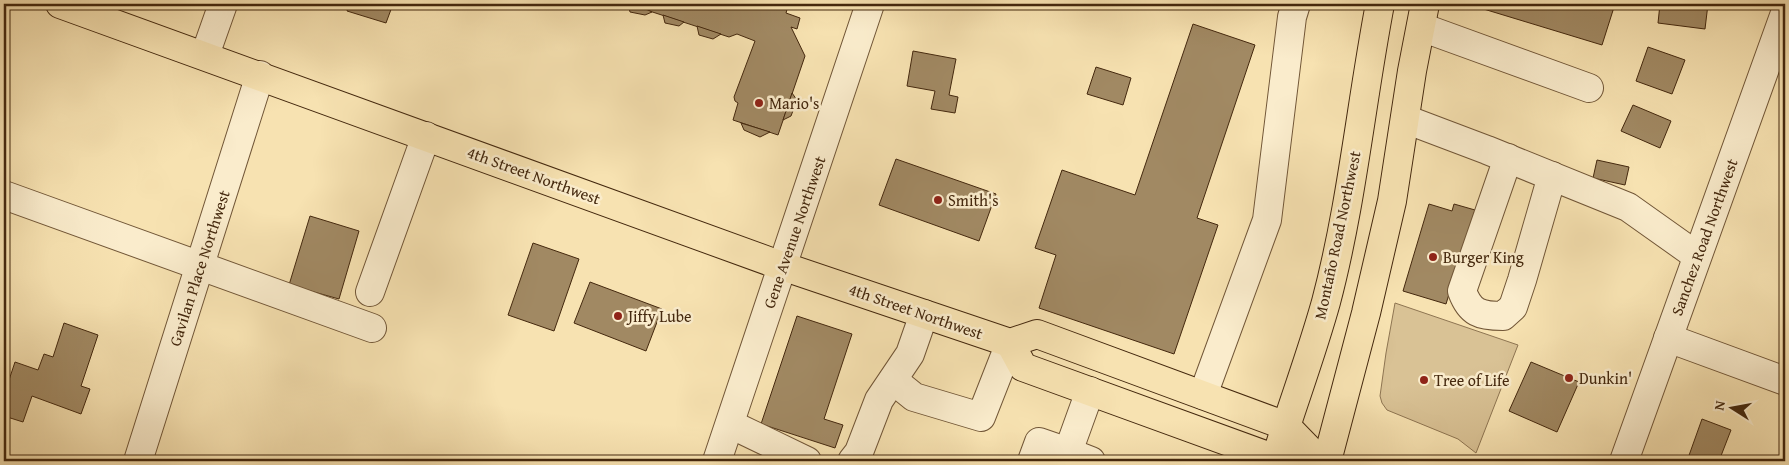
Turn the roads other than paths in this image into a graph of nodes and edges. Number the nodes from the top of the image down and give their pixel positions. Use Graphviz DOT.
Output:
graph roads {
  1 [pos="60,4"];
  2 [pos="224,4"];
  3 [pos="870,4"];
  4 [pos="1296,4"];
  5 [pos="1380,4"];
  6 [pos="1785,13"];
  7 [pos="1423,16"];
  8 [pos="205,56"];
  9 [pos="260,75"];
  10 [pos="1589,88"];
  11 [pos="1404,120"];
  12 [pos="426,136"];
  13 [pos="1508,158"];
  14 [pos="1552,176"];
  15 [pos="4,195"];
  16 [pos="1697,256"];
  17 [pos="200,265"];
  18 [pos="782,266"];
  19 [pos="370,292"];
  20 [pos="924,314"];
  21 [pos="372,328"];
  22 [pos="1668,338"];
  23 [pos="1010,343"];
  24 [pos="893,380"];
  25 [pos="1785,381"];
  26 [pos="1090,391"];
  27 [pos="1203,395"];
  28 [pos="730,424"];
  29 [pos="1286,426"];
  30 [pos="1074,458"];
  31 [pos="1281,460"];
  32 [pos="138,461"];
  33 [pos="717,461"];
  34 [pos="807,461"];
  35 [pos="852,461"];
  36 [pos="1032,461"];
  37 [pos="1320,461"];
  38 [pos="1327,461"];
  39 [pos="1624,461"];
  1 -- 8 [label="main road, 4th Street Northwest"];
  2 -- 8 [label="street"];
  3 -- 18 [label="street, Gene Avenue Northwest"];
  4 -- 27 [label="street"];
  5 -- 29 [label="main road, Montaño Road Northwest"];
  6 -- 16 [label="street, Sanchez Road Northwest"];
  7 -- 10 [label="street"];
  7 -- 11 [label="main road"];
  8 -- 9 [label="main road, 4th Street Northwest"];
  9 -- 12 [label="main road, 4th Street Northwest"];
  9 -- 17 [label="street, Gavilan Place Northwest"];
  11 -- 13 [label="street"];
  11 -- 38 [label="main road"];
  12 -- 18 [label="main road, 4th Street Northwest"];
  12 -- 19 [label="street"];
  13 -- 14 [label="street"];
  13 -- 14 [label="street"];
  14 -- 16 [label="street"];
  15 -- 17 [label="street"];
  16 -- 22 [label="street, Sanchez Road Northwest"];
  17 -- 21 [label="street"];
  17 -- 32 [label="street, Gavilan Place Northwest"];
  18 -- 20 [label="main road, 4th Street Northwest"];
  18 -- 28 [label="street, Gene Avenue Northwest"];
  20 -- 23 [label="main road, 4th Street Northwest"];
  20 -- 24 [label="street"];
  22 -- 25 [label="street"];
  22 -- 39 [label="street, Sanchez Road Northwest"];
  23 -- 24 [label="street"];
  23 -- 26 [label="main road"];
  23 -- 27 [label="main road"];
  24 -- 35 [label="street"];
  26 -- 30 [label="street"];
  26 -- 31 [label="main road"];
  27 -- 29 [label="main road"];
  28 -- 33 [label="street, Gene Avenue Northwest"];
  28 -- 34 [label="street"];
  29 -- 31 [label="main road, Montaño Road Northwest"];
  29 -- 37 [label="main road"];
  30 -- 36 [label="street"];
}
